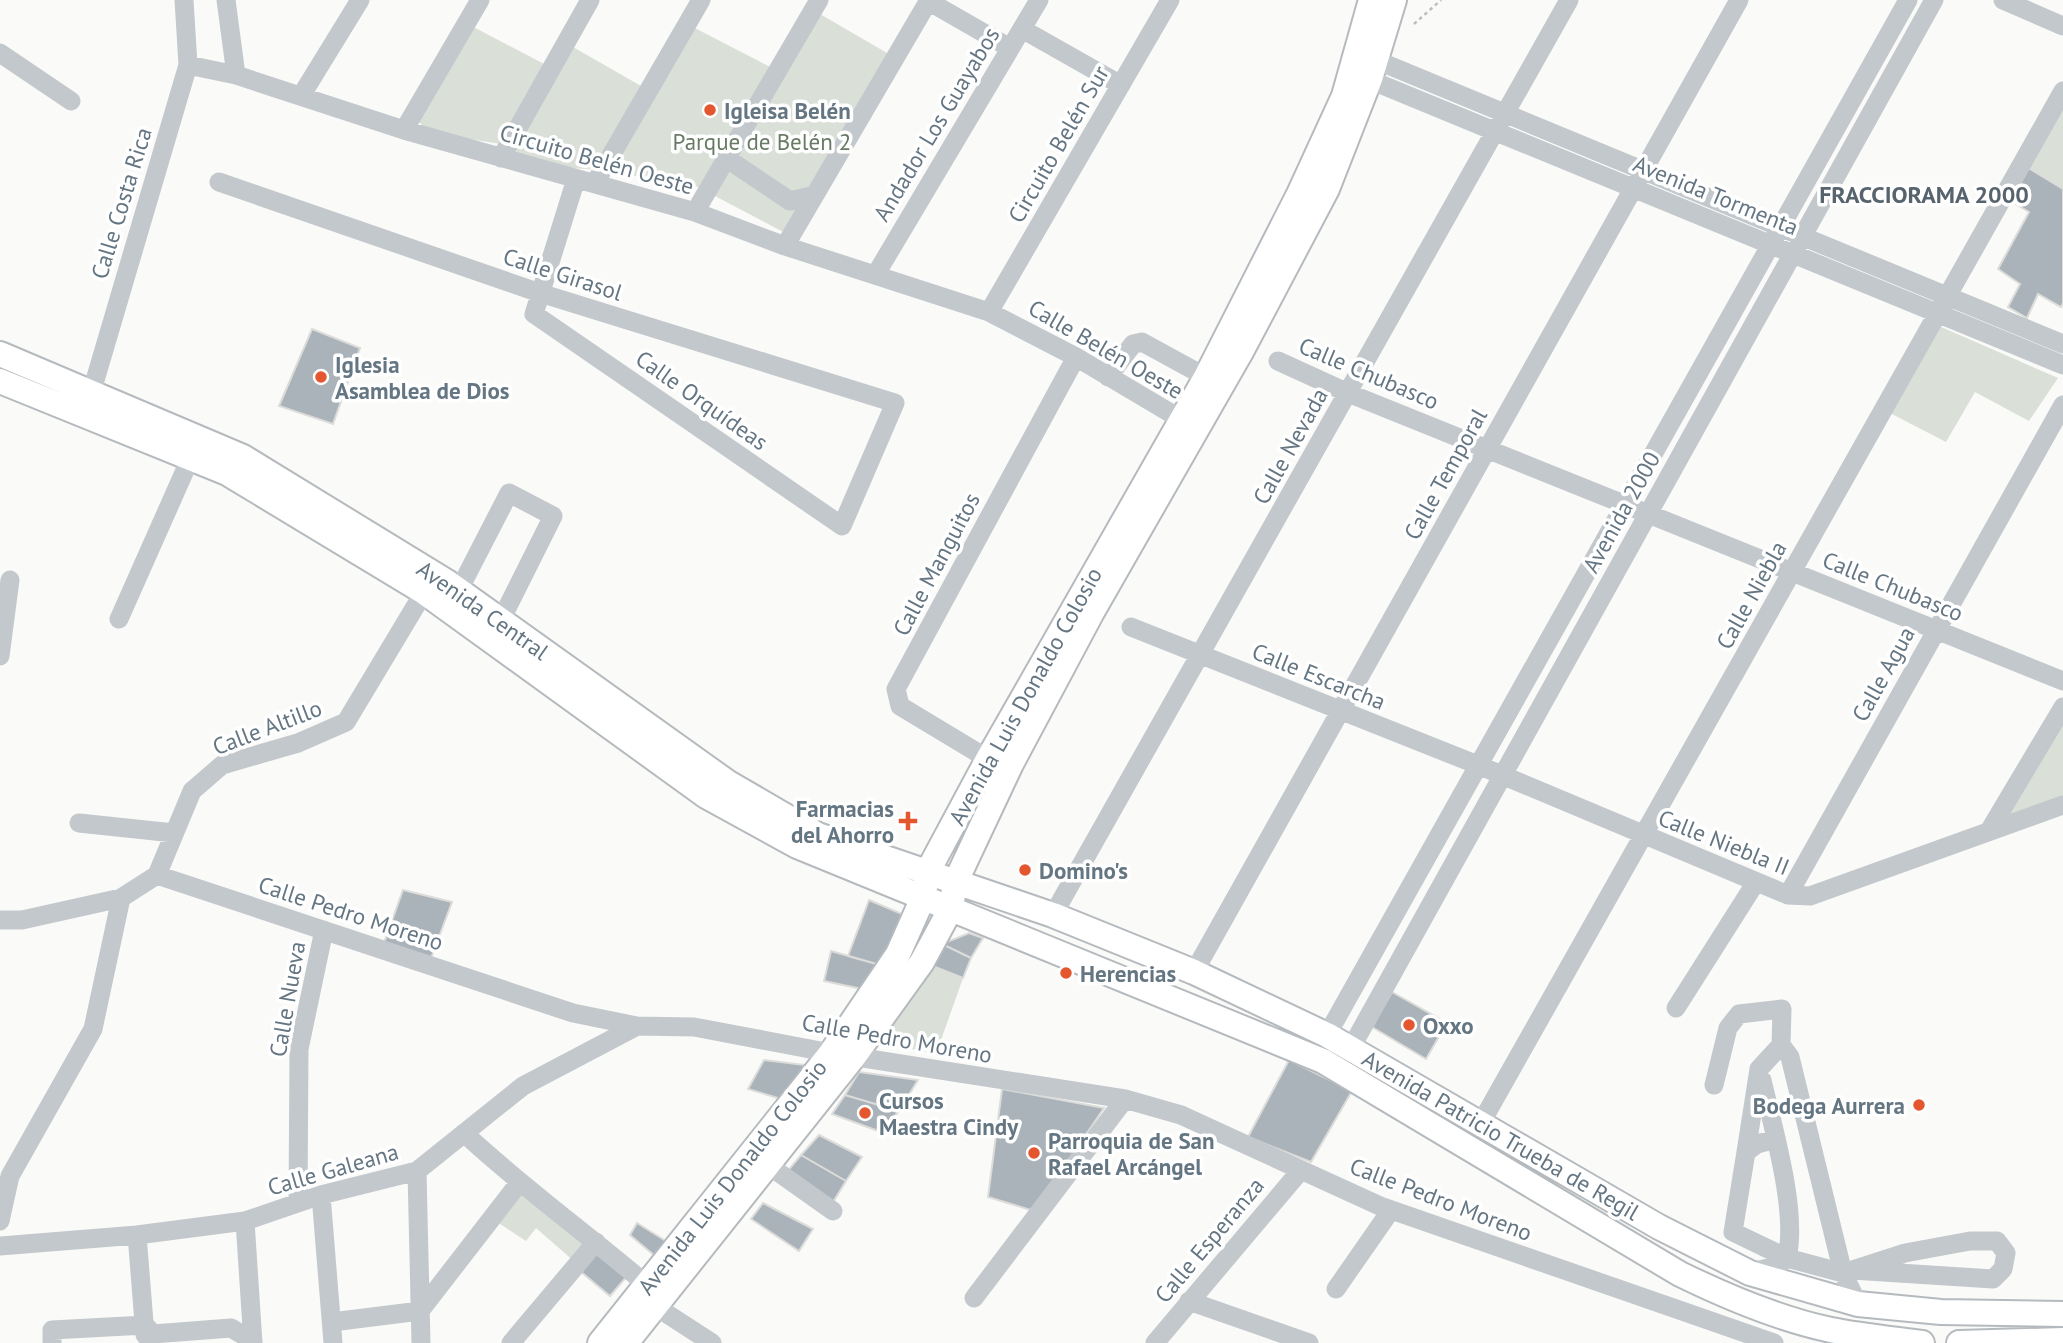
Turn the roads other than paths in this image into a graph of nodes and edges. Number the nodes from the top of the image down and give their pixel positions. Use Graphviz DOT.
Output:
graph roads {
  1 [pos="184,0"];
  2 [pos="226,0"];
  3 [pos="360,0"];
  4 [pos="480,0"];
  5 [pos="590,0"];
  6 [pos="701,0"];
  7 [pos="819,0"];
  8 [pos="928,0"];
  9 [pos="1039,0"];
  10 [pos="1170,0"];
  11 [pos="1371,0"];
  12 [pos="1393,0"];
  13 [pos="1569,0"];
  14 [pos="1739,0"];
  15 [pos="1908,0"];
  16 [pos="1934,0"];
  17 [pos="2003,0"];
  18 [pos="2063,26"];
  19 [pos="1021,29"];
  20 [pos="1010,48"];
  21 [pos="0,53"];
  22 [pos="188,65"];
  23 [pos="1365,71"];
  24 [pos="236,75"];
  25 [pos="1121,85"];
  26 [pos="2063,90"];
  27 [pos="301,96"];
  28 [pos="71,101"];
  29 [pos="1505,113"];
  30 [pos="404,130"];
  31 [pos="1495,131"];
  32 [pos="501,158"];
  33 [pos="726,158"];
  34 [pos="576,179"];
  35 [pos="1639,179"];
  36 [pos="219,182"];
  37 [pos="595,183"];
  38 [pos="811,197"];
  39 [pos="695,212"];
  40 [pos="1776,236"];
  41 [pos="1798,245"];
  42 [pos="785,246"];
  43 [pos="876,274"];
  44 [pos="540,293"];
  45 [pos="1942,304"];
  46 [pos="989,312"];
  47 [pos="2063,344"];
  48 [pos="0,354"];
  49 [pos="1076,357"];
  50 [pos="1278,361"];
  51 [pos="2063,365"];
  52 [pos="1108,377"];
  53 [pos="1206,377"];
  54 [pos="0,382"];
  55 [pos="91,390"];
  56 [pos="1348,393"];
  57 [pos="2063,405"];
  58 [pos="85,417"];
  59 [pos="1189,425"];
  60 [pos="1487,449"];
  61 [pos="190,459"];
  62 [pos="1625,505"];
  63 [pos="1648,514"];
  64 [pos="842,526"];
  65 [pos="1792,572"];
  66 [pos="10,580"];
  67 [pos="459,590"];
  68 [pos="424,592"];
  69 [pos="119,619"];
  70 [pos="501,620"];
  71 [pos="1131,627"];
  72 [pos="1936,630"];
  73 [pos="1200,655"];
  74 [pos="0,656"];
  75 [pos="2063,681"];
  76 [pos="2063,706"];
  77 [pos="1340,711"];
  78 [pos="988,759"];
  79 [pos="1490,770"];
  80 [pos="2063,805"];
  81 [pos="79,823"];
  82 [pos="1989,831"];
  83 [pos="174,834"];
  84 [pos="1643,835"];
  85 [pos="929,871"];
  86 [pos="157,875"];
  87 [pos="956,881"];
  88 [pos="1756,882"];
  89 [pos="1788,895"];
  90 [pos="121,898"];
  91 [pos="923,898"];
  92 [pos="950,910"];
  93 [pos="1053,915"];
  94 [pos="0,920"];
  95 [pos="324,930"];
  96 [pos="1194,972"];
  97 [pos="1676,1008"];
  98 [pos="637,1026"];
  99 [pos="1327,1035"];
  100 [pos="1781,1045"];
  101 [pos="1351,1048"];
  102 [pos="843,1054"];
  103 [pos="1759,1069"];
  104 [pos="1714,1085"];
  105 [pos="1125,1099"];
  106 [pos="1481,1123"];
  107 [pos="464,1133"];
  108 [pos="1776,1139"];
  109 [pos="1746,1152"];
  110 [pos="768,1165"];
  111 [pos="1301,1170"];
  112 [pos="417,1171"];
  113 [pos="519,1184"];
  114 [pos="321,1195"];
  115 [pos="298,1202"];
  116 [pos="1391,1210"];
  117 [pos="833,1211"];
  118 [pos="0,1221"];
  119 [pos="245,1221"];
  120 [pos="137,1235"];
  121 [pos="596,1242"];
  122 [pos="0,1246"];
  123 [pos="1787,1258"];
  124 [pos="1847,1271"];
  125 [pos="1749,1273"];
  126 [pos="1680,1274"];
  127 [pos="1336,1289"];
  128 [pos="651,1296"];
  129 [pos="974,1298"];
  130 [pos="1189,1301"];
  131 [pos="1858,1304"];
  132 [pos="1664,1305"];
  133 [pos="420,1311"];
  134 [pos="2063,1314"];
  135 [pos="332,1322"];
  136 [pos="145,1334"];
  137 [pos="52,1337"];
  138 [pos="2063,1340"];
  139 [pos="253,1342"];
  140 [pos="333,1343"];
  141 [pos="421,1343"];
  142 [pos="511,1343"];
  143 [pos="600,1343"];
  144 [pos="626,1343"];
  145 [pos="712,1343"];
  146 [pos="1156,1343"];
  147 [pos="1309,1343"];
  148 [pos="1774,1343"];
  149 [pos="1922,1343"];
  150 [pos="1959,1343"];
  1 -- 22 [label="street, Calle Costa Rica"];
  2 -- 24 [label="street"];
  3 -- 27 [label="street"];
  4 -- 30 [label="street"];
  5 -- 32 [label="street"];
  6 -- 37 [label="street"];
  7 -- 33 [label="street"];
  8 -- 20 [label="street"];
  8 -- 38 [label="street"];
  9 -- 19 [label="street, Andador Los Guayabos"];
  10 -- 25 [label="street, Circuito Belén Sur"];
  11 -- 23 [label="main road, Avenida Luis Donaldo Colosio"];
  12 -- 23 [label="main road"];
  13 -- 29 [label="street, Calle Nevada"];
  14 -- 35 [label="street, Calle Temporal"];
  15 -- 40 [label="street, Avenida 2000"];
  16 -- 41 [label="street, Avenida 2000"];
  17 -- 18 [label="street"];
  19 -- 20 [label="street, Andador Los Guayabos"];
  19 -- 25 [label="street"];
  20 -- 43 [label="street, Andador Los Guayabos"];
  21 -- 28 [label="street"];
  22 -- 24 [label="street, Circuito Belén Oeste"];
  22 -- 55 [label="street, Calle Costa Rica"];
  23 -- 29 [label="street, Avenida Tormenta"];
  23 -- 31 [label="street, Avenida Tormenta"];
  23 -- 53 [label="main road, Avenida Luis Donaldo Colosio"];
  23 -- 59 [label="main road"];
  24 -- 27 [label="street, Circuito Belén Oeste"];
  25 -- 46 [label="street, Circuito Belén Sur"];
  26 -- 45 [label="street, Calle Niebla"];
  27 -- 30 [label="street, Circuito Belén Oeste"];
  29 -- 31 [label="street, Calle Nevada"];
  29 -- 35 [label="street, Avenida Tormenta"];
  30 -- 32 [label="street, Circuito Belén Oeste"];
  31 -- 35 [label="street, Avenida Tormenta"];
  31 -- 56 [label="street, Calle Nevada"];
  32 -- 34 [label="street, Circuito Belén Oeste"];
  33 -- 38 [label="street"];
  33 -- 39 [label="street"];
  34 -- 37 [label="street, Circuito Belén Oeste"];
  34 -- 44 [label="street"];
  35 -- 40 [label="street, Avenida Tormenta"];
  35 -- 60 [label="street, Calle Temporal"];
  36 -- 44 [label="street, Calle Girasol"];
  37 -- 39 [label="street, Circuito Belén Oeste"];
  38 -- 42 [label="street"];
  39 -- 42 [label="street, Circuito Belén Oeste"];
  40 -- 41 [label="street, Avenida Tormenta"];
  40 -- 62 [label="street, Avenida 2000"];
  41 -- 45 [label="street, Avenida Tormenta"];
  41 -- 63 [label="street, Avenida 2000"];
  42 -- 43 [label="street, Circuito Belén Oeste"];
  43 -- 46 [label="street, Circuito Belén Oeste"];
  44 -- 64 [label="street, Calle Orquídeas"];
  44 -- 64 [label="street, Calle Girasol"];
  45 -- 47 [label="street, Avenida Tormenta"];
  45 -- 51 [label="street, Avenida Tormenta"];
  45 -- 65 [label="street, Calle Niebla"];
  46 -- 49 [label="street, Calle Belén Oeste"];
  48 -- 55 [label="main road, Avenida Central"];
  49 -- 52 [label="street, Calle Belén Oeste"];
  49 -- 78 [label="street, Calle Manguitos"];
  50 -- 56 [label="street, Calle Chubasco"];
  52 -- 53 [label="street"];
  52 -- 59 [label="street, Calle Belén Oeste"];
  53 -- 59 [label="main road, Avenida Luis Donaldo Colosio"];
  54 -- 58 [label="main road, Avenida Central"];
  55 -- 58 [label="street, Calle Costa Rica"];
  55 -- 67 [label="main road, Avenida Central"];
  56 -- 60 [label="street, Calle Chubasco"];
  56 -- 73 [label="street, Calle Nevada"];
  57 -- 72 [label="street, Calle Agua"];
  58 -- 61 [label="main road, Avenida Central"];
  59 -- 78 [label="main road, Avenida Luis Donaldo Colosio"];
  59 -- 87 [label="main road"];
  60 -- 62 [label="street, Calle Chubasco"];
  60 -- 77 [label="street, Calle Temporal"];
  61 -- 68 [label="main road, Avenida Central"];
  61 -- 69 [label="street"];
  62 -- 63 [label="street, Calle Chubasco"];
  62 -- 79 [label="street, Avenida 2000"];
  63 -- 65 [label="street, Calle Chubasco"];
  63 -- 79 [label="street, Avenida 2000"];
  65 -- 72 [label="street, Calle Chubasco"];
  65 -- 84 [label="street, Calle Niebla"];
  66 -- 74 [label="street"];
  67 -- 70 [label="main road, Avenida Central"];
  67 -- 70 [label="street"];
  68 -- 83 [label="street, Calle Altillo"];
  68 -- 91 [label="main road, Avenida Central"];
  70 -- 85 [label="main road, Avenida Central"];
  71 -- 73 [label="street, Calle Escarcha"];
  72 -- 75 [label="street, Calle Chubasco"];
  72 -- 89 [label="street, Calle Agua"];
  73 -- 77 [label="street, Calle Escarcha"];
  73 -- 93 [label="street, Calle Nevada"];
  76 -- 82 [label="street"];
  77 -- 79 [label="street, Calle Escarcha"];
  77 -- 96 [label="street, Calle Temporal"];
  78 -- 85 [label="main road, Avenida Luis Donaldo Colosio"];
  79 -- 84 [label="street, Calle Niebla II"];
  79 -- 99 [label="street, Avenida 2000"];
  79 -- 101 [label="street, Avenida 2000"];
  80 -- 82 [label="street, Calle Niebla II"];
  81 -- 83 [label="street"];
  82 -- 89 [label="street, Calle Niebla II"];
  83 -- 86 [label="street, Calle Altillo"];
  84 -- 88 [label="street, Calle Niebla II"];
  84 -- 106 [label="street, Calle Niebla"];
  85 -- 87 [label="main road, Avenida Central"];
  85 -- 91 [label="main road, Avenida Luis Donaldo Colosio"];
  86 -- 90 [label="street"];
  86 -- 95 [label="street, Calle Pedro Moreno"];
  87 -- 92 [label="main road"];
  87 -- 93 [label="main road, Avenida Patricio Trueba de Regil"];
  88 -- 89 [label="street, Calle Niebla II"];
  88 -- 97 [label="street"];
  90 -- 94 [label="street"];
  90 -- 118 [label="street"];
  91 -- 92 [label="main road, Avenida Central"];
  91 -- 102 [label="main road, Avenida Luis Donaldo Colosio"];
  92 -- 102 [label="main road"];
  92 -- 126 [label="main road, Avenida Patricio Trueba de Regil"];
  93 -- 96 [label="main road, Avenida Patricio Trueba de Regil"];
  95 -- 98 [label="street, Calle Pedro Moreno"];
  95 -- 115 [label="street, Calle Nueva"];
  96 -- 99 [label="main road, Avenida Patricio Trueba de Regil"];
  98 -- 102 [label="street, Calle Pedro Moreno"];
  98 -- 107 [label="street, Calle Galeana"];
  99 -- 101 [label="main road, Avenida Patricio Trueba de Regil"];
  100 -- 103 [label="street"];
  100 -- 104 [label="street"];
  100 -- 124 [label="street"];
  101 -- 106 [label="main road, Avenida Patricio Trueba de Regil"];
  102 -- 105 [label="street, Calle Pedro Moreno"];
  102 -- 110 [label="main road"];
  102 -- 128 [label="main road, Avenida Luis Donaldo Colosio"];
  103 -- 108 [label="street"];
  103 -- 109 [label="street"];
  105 -- 111 [label="street, Calle Pedro Moreno"];
  105 -- 129 [label="street"];
  106 -- 125 [label="main road, Avenida Patricio Trueba de Regil"];
  107 -- 112 [label="street, Calle Galeana"];
  107 -- 113 [label="street"];
  108 -- 109 [label="street"];
  108 -- 123 [label="street"];
  109 -- 123 [label="street"];
  110 -- 117 [label="street"];
  110 -- 128 [label="main road"];
  111 -- 116 [label="street, Calle Pedro Moreno"];
  111 -- 130 [label="street, Calle Esperanza"];
  112 -- 114 [label="street, Calle Galeana"];
  112 -- 133 [label="street"];
  113 -- 121 [label="street"];
  113 -- 133 [label="street"];
  114 -- 115 [label="street, Calle Galeana"];
  114 -- 135 [label="street"];
  115 -- 119 [label="street, Calle Galeana"];
  116 -- 127 [label="street"];
  116 -- 132 [label="street, Calle Pedro Moreno"];
  119 -- 120 [label="street, Calle Galeana"];
  119 -- 139 [label="street"];
  120 -- 122 [label="street, Calle Galeana"];
  120 -- 136 [label="street"];
  121 -- 128 [label="street"];
  121 -- 142 [label="street"];
  123 -- 124 [label="street"];
  123 -- 125 [label="street"];
  124 -- 124 [label="street"];
  124 -- 131 [label="street"];
  125 -- 131 [label="main road, Avenida Patricio Trueba de Regil"];
  126 -- 132 [label="street"];
  126 -- 149 [label="main road, Avenida Patricio Trueba de Regil"];
  128 -- 143 [label="main road, Avenida Luis Donaldo Colosio"];
  128 -- 144 [label="main road"];
  128 -- 145 [label="street"];
  130 -- 146 [label="street, Calle Esperanza"];
  130 -- 147 [label="street"];
  131 -- 134 [label="main road, Avenida Patricio Trueba de Regil"];
  132 -- 148 [label="street, Calle Pedro Moreno"];
  133 -- 135 [label="street"];
  133 -- 141 [label="street"];
  135 -- 140 [label="street"];
  136 -- 137 [label="street"];
  136 -- 139 [label="street"];
  138 -- 150 [label="main road"];
}
